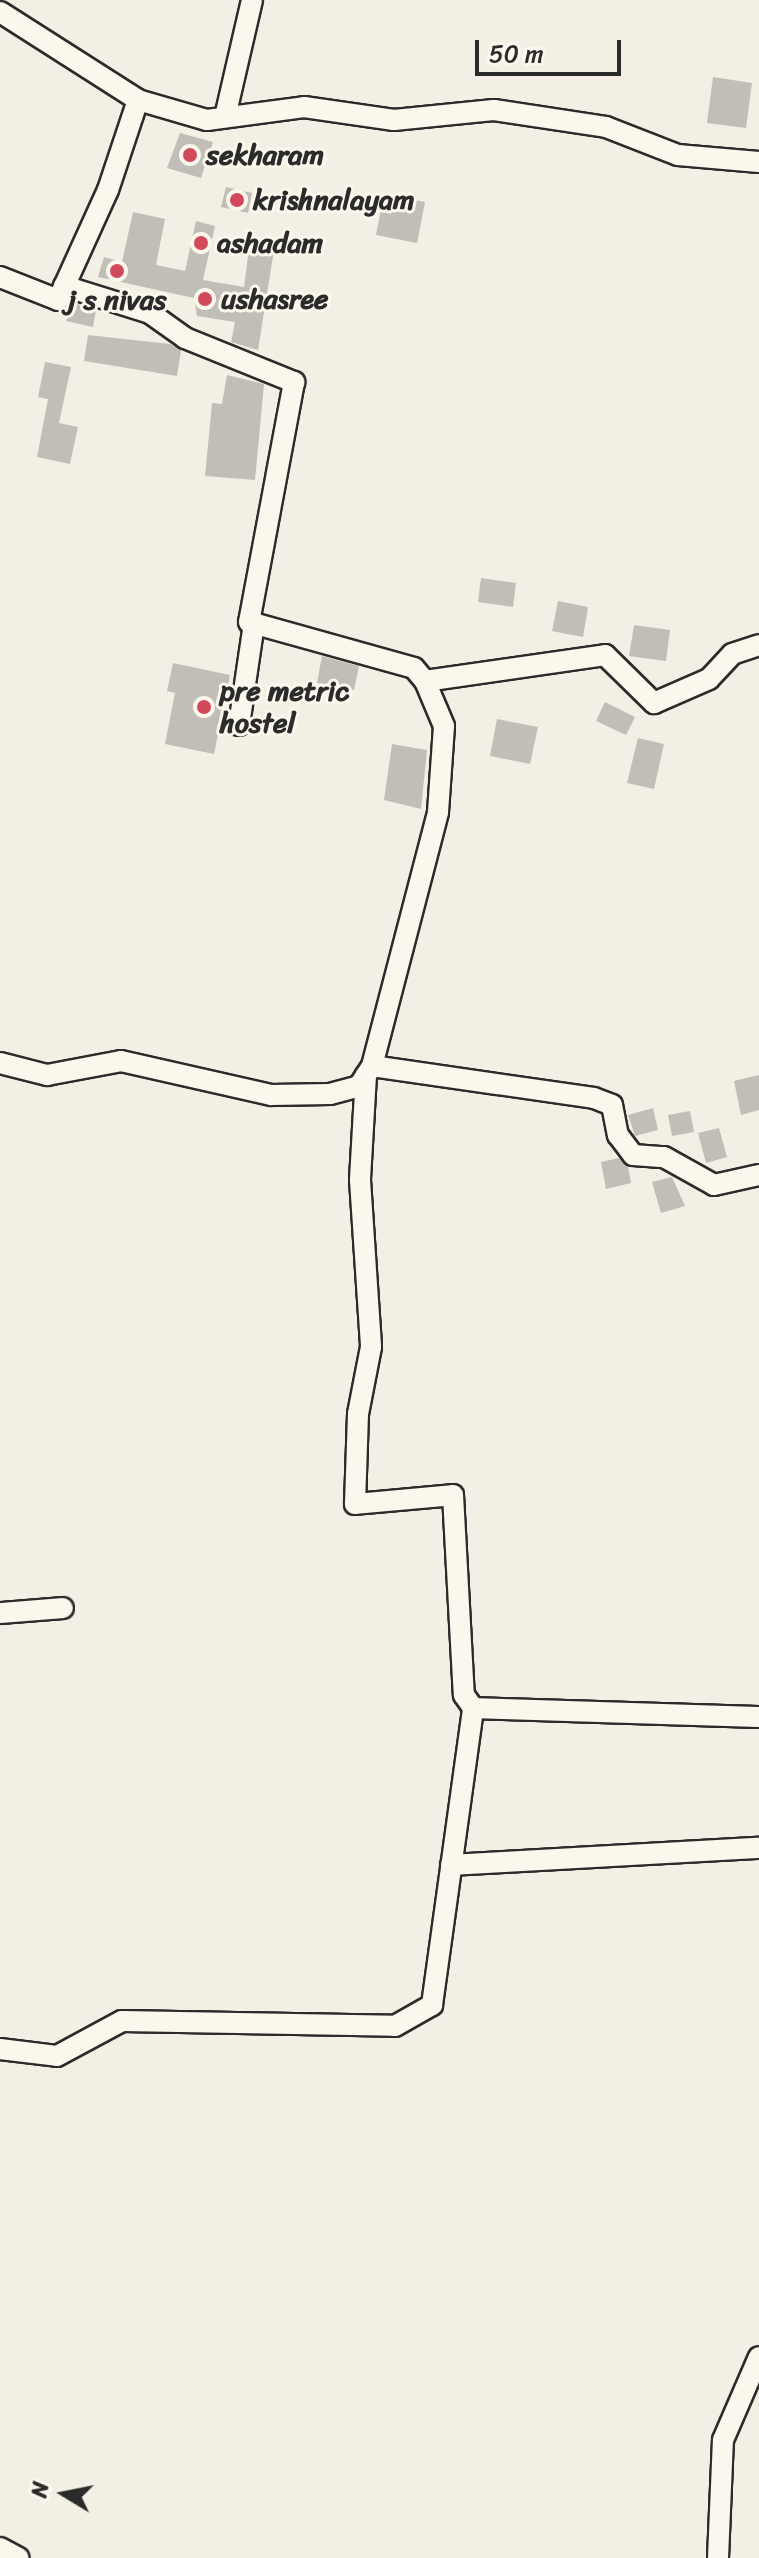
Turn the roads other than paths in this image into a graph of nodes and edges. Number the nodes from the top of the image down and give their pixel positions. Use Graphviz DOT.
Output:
graph roads {
  1 [pos="252,0"];
  2 [pos="0,12"];
  3 [pos="138,100"];
  4 [pos="225,117"];
  5 [pos="759,162"];
  6 [pos="0,277"];
  7 [pos="64,286"];
  8 [pos="254,623"];
  9 [pos="759,645"];
  10 [pos="425,681"];
  11 [pos="239,725"];
  12 [pos="0,1063"];
  13 [pos="369,1071"];
  14 [pos="759,1175"];
  15 [pos="63,1608"];
  16 [pos="0,1613"];
  17 [pos="473,1708"];
  18 [pos="759,1717"];
  19 [pos="759,1848"];
  20 [pos="451,1865"];
  21 [pos="0,2049"];
  22 [pos="759,2357"];
  23 [pos="0,2548"];
  24 [pos="19,2558"];
  25 [pos="718,2558"];
  1 -- 4 [label="street"];
  2 -- 3 [label="street"];
  3 -- 4 [label="street"];
  3 -- 7 [label="street"];
  4 -- 5 [label="street"];
  6 -- 7 [label="street"];
  7 -- 8 [label="street"];
  8 -- 10 [label="street"];
  8 -- 11 [label="street"];
  9 -- 10 [label="street"];
  10 -- 13 [label="street"];
  12 -- 13 [label="street"];
  13 -- 14 [label="street"];
  13 -- 17 [label="street"];
  15 -- 16 [label="street"];
  17 -- 18 [label="street"];
  17 -- 20 [label="street"];
  19 -- 20 [label="street"];
  20 -- 21 [label="street"];
  22 -- 25 [label="street"];
  23 -- 24 [label="street"];
}
